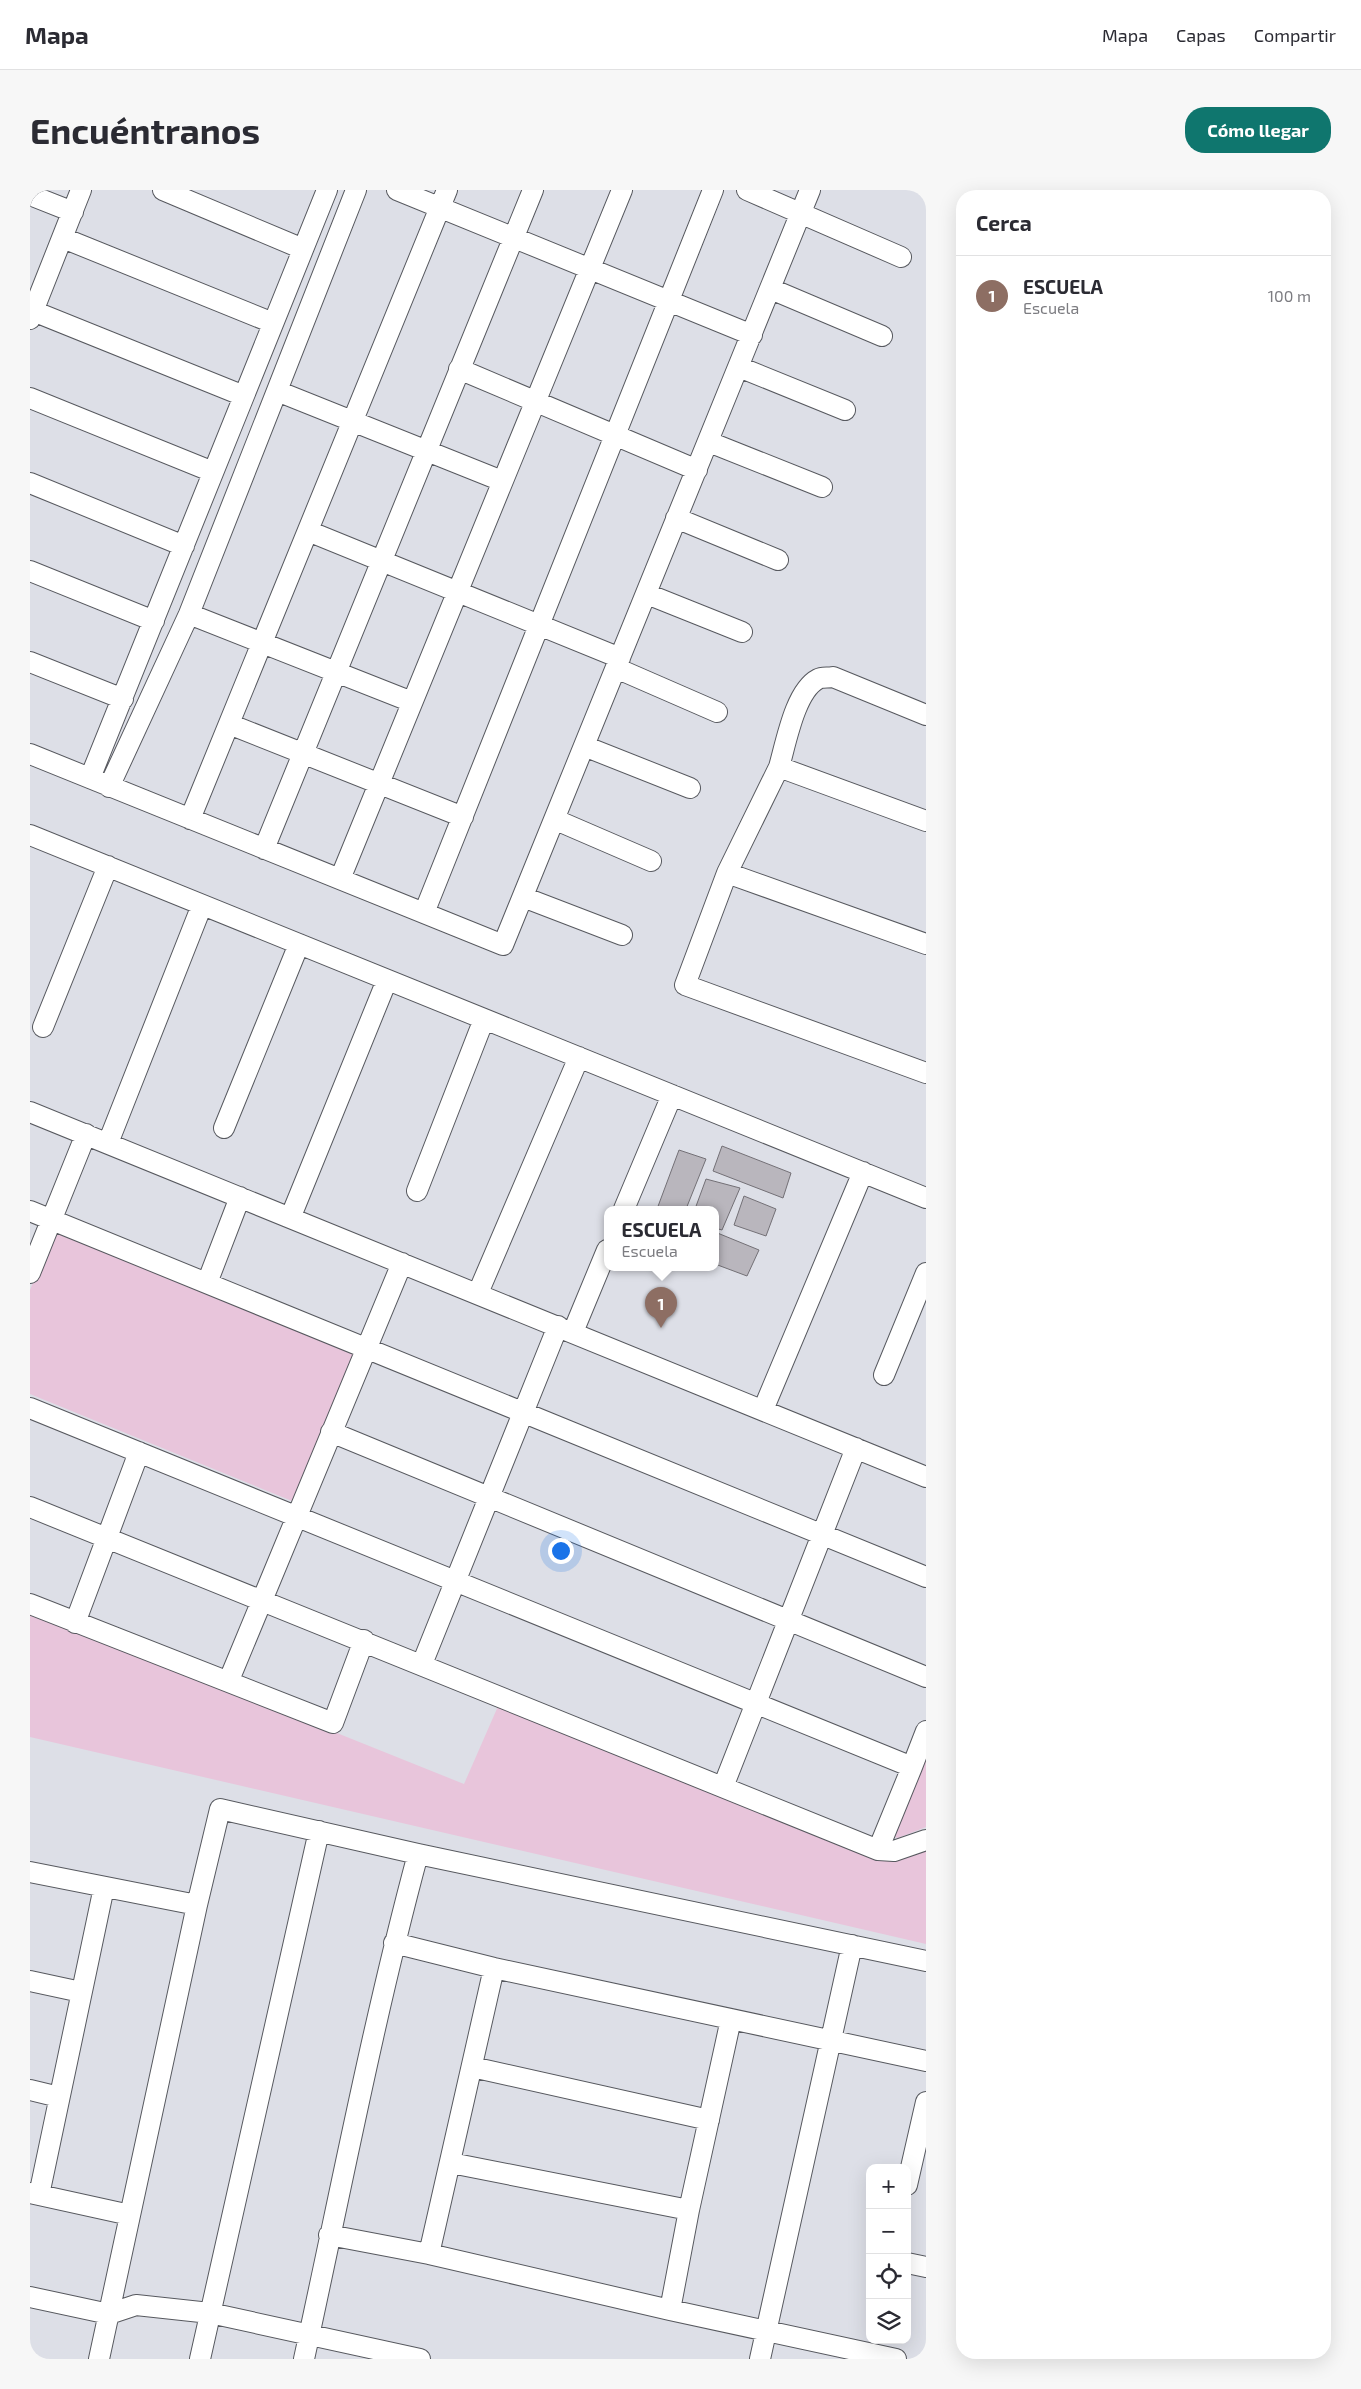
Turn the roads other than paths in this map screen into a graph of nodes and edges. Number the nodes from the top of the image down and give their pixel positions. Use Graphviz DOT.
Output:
graph roads {
  1 [pos="81,190"];
  2 [pos="163,190"];
  3 [pos="326,190"];
  4 [pos="356,190"];
  5 [pos="397,190"];
  6 [pos="533,190"];
  7 [pos="622,190"];
  8 [pos="713,190"];
  9 [pos="747,190"];
  10 [pos="810,190"];
  11 [pos="30,195"];
  12 [pos="444,199"];
  13 [pos="73,212"];
  14 [pos="801,213"];
  15 [pos="62,238"];
  16 [pos="514,238"];
  17 [pos="303,249"];
  18 [pos="901,257"];
  19 [pos="590,269"];
  20 [pos="771,289"];
  21 [pos="668,301"];
  22 [pos="32,315"];
  23 [pos="274,323"];
  24 [pos="752,335"];
  25 [pos="882,336"];
  26 [pos="739,367"];
  27 [pos="459,369"];
  28 [pos="277,391"];
  29 [pos="244,396"];
  30 [pos="30,398"];
  31 [pos="535,402"];
  32 [pos="845,410"];
  33 [pos="353,421"];
  34 [pos="615,436"];
  35 [pos="708,442"];
  36 [pos="426,451"];
  37 [pos="697,470"];
  38 [pos="214,472"];
  39 [pos="502,481"];
  40 [pos="30,483"];
  41 [pos="822,487"];
  42 [pos="676,518"];
  43 [pos="308,531"];
  44 [pos="184,546"];
  45 [pos="381,560"];
  46 [pos="778,560"];
  47 [pos="30,571"];
  48 [pos="457,591"];
  49 [pos="647,594"];
  50 [pos="189,614"];
  51 [pos="154,621"];
  52 [pos="540,625"];
  53 [pos="742,632"];
  54 [pos="262,642"];
  55 [pos="30,662"];
  56 [pos="618,663"];
  57 [pos="336,671"];
  58 [pos="123,699"];
  59 [pos="412,702"];
  60 [pos="717,712"];
  61 [pos="926,715"];
  62 [pos="229,724"];
  63 [pos="584,746"];
  64 [pos="30,754"];
  65 [pos="303,754"];
  66 [pos="778,767"];
  67 [pos="90,778"];
  68 [pos="379,784"];
  69 [pos="109,787"];
  70 [pos="690,788"];
  71 [pos="463,817"];
  72 [pos="190,819"];
  73 [pos="556,820"];
  74 [pos="926,821"];
  75 [pos="30,835"];
  76 [pos="264,849"];
  77 [pos="651,862"];
  78 [pos="108,866"];
  79 [pos="727,873"];
  80 [pos="340,879"];
  81 [pos="523,897"];
  82 [pos="202,905"];
  83 [pos="424,913"];
  84 [pos="622,935"];
  85 [pos="299,944"];
  86 [pos="926,944"];
  87 [pos="387,980"];
  88 [pos="484,1019"];
  89 [pos="43,1027"];
  90 [pos="579,1057"];
  91 [pos="926,1072"];
  92 [pos="672,1095"];
  93 [pos="30,1112"];
  94 [pos="224,1128"];
  95 [pos="86,1134"];
  96 [pos="108,1143"];
  97 [pos="863,1172"];
  98 [pos="417,1191"];
  99 [pos="240,1197"];
  100 [pos="926,1198"];
  101 [pos="625,1206"];
  102 [pos="30,1211"];
  103 [pos="291,1216"];
  104 [pos="52,1220"];
  105 [pos="604,1256"];
  106 [pos="402,1263"];
  107 [pos="30,1273"];
  108 [pos="926,1273"];
  109 [pos="207,1283"];
  110 [pos="478,1293"];
  111 [pos="566,1329"];
  112 [pos="367,1348"];
  113 [pos="884,1375"];
  114 [pos="30,1408"];
  115 [pos="763,1410"];
  116 [pos="524,1412"];
  117 [pos="332,1432"];
  118 [pos="856,1448"];
  119 [pos="140,1452"];
  120 [pos="926,1477"];
  121 [pos="490,1497"];
  122 [pos="30,1507"];
  123 [pos="296,1516"];
  124 [pos="823,1535"];
  125 [pos="107,1538"];
  126 [pos="926,1577"];
  127 [pos="456,1581"];
  128 [pos="261,1600"];
  129 [pos="30,1604"];
  130 [pos="789,1621"];
  131 [pos="75,1623"];
  132 [pos="364,1640"];
  133 [pos="422,1664"];
  134 [pos="926,1677"];
  135 [pos="229,1680"];
  136 [pos="756,1704"];
  137 [pos="926,1731"];
  138 [pos="912,1767"];
  139 [pos="724,1787"];
  140 [pos="319,1831"];
  141 [pos="926,1840"];
  142 [pos="878,1850"];
  143 [pos="418,1854"];
  144 [pos="30,1872"];
  145 [pos="104,1886"];
  146 [pos="197,1905"];
  147 [pos="394,1943"];
  148 [pos="852,1945"];
  149 [pos="926,1961"];
  150 [pos="494,1968"];
  151 [pos="30,1981"];
  152 [pos="81,1992"];
  153 [pos="731,2020"];
  154 [pos="831,2041"];
  155 [pos="926,2061"];
  156 [pos="472,2066"];
  157 [pos="30,2090"];
  158 [pos="58,2097"];
  159 [pos="926,2102"];
  160 [pos="709,2120"];
  161 [pos="920,2158"];
  162 [pos="451,2163"];
  163 [pos="911,2177"];
  164 [pos="34,2194"];
  165 [pos="689,2210"];
  166 [pos="130,2215"];
  167 [pos="329,2235"];
  168 [pos="429,2254"];
  169 [pos="911,2264"];
  170 [pos="926,2267"];
  171 [pos="30,2297"];
  172 [pos="670,2310"];
  173 [pos="210,2313"];
  174 [pos="109,2314"];
  175 [pos="767,2329"];
  176 [pos="309,2334"];
  177 [pos="870,2351"];
  178 [pos="99,2359"];
  179 [pos="200,2359"];
  180 [pos="304,2359"];
  181 [pos="420,2359"];
  182 [pos="760,2359"];
  183 [pos="896,2359"];
  1 -- 13 [label="street"];
  2 -- 17 [label="street"];
  3 -- 17 [label="street"];
  4 -- 28 [label="street"];
  5 -- 12 [label="street"];
  6 -- 16 [label="street"];
  7 -- 19 [label="street"];
  8 -- 21 [label="street"];
  9 -- 14 [label="street"];
  10 -- 14 [label="street"];
  11 -- 13 [label="street"];
  12 -- 16 [label="street"];
  12 -- 33 [label="street"];
  13 -- 15 [label="street"];
  14 -- 18 [label="street"];
  14 -- 20 [label="street"];
  15 -- 22 [label="street"];
  15 -- 23 [label="street"];
  16 -- 19 [label="street"];
  16 -- 27 [label="street"];
  17 -- 23 [label="street"];
  19 -- 21 [label="street"];
  19 -- 31 [label="street"];
  20 -- 24 [label="street"];
  20 -- 25 [label="street"];
  21 -- 24 [label="street"];
  21 -- 34 [label="street"];
  22 -- 29 [label="street"];
  23 -- 29 [label="street"];
  24 -- 26 [label="street"];
  26 -- 32 [label="street"];
  26 -- 35 [label="street"];
  27 -- 31 [label="street"];
  27 -- 36 [label="street"];
  28 -- 33 [label="street"];
  28 -- 50 [label="street"];
  29 -- 38 [label="street"];
  30 -- 38 [label="street"];
  31 -- 34 [label="street"];
  31 -- 39 [label="street"];
  33 -- 36 [label="street"];
  33 -- 43 [label="street"];
  34 -- 37 [label="street"];
  34 -- 52 [label="street"];
  35 -- 37 [label="street"];
  35 -- 41 [label="street"];
  36 -- 39 [label="street"];
  36 -- 45 [label="street"];
  37 -- 42 [label="street"];
  38 -- 44 [label="street"];
  39 -- 48 [label="street"];
  40 -- 44 [label="street"];
  42 -- 46 [label="street"];
  42 -- 49 [label="street"];
  43 -- 45 [label="street"];
  43 -- 54 [label="street"];
  44 -- 51 [label="street"];
  45 -- 48 [label="street"];
  45 -- 57 [label="street"];
  47 -- 51 [label="street"];
  48 -- 52 [label="street"];
  48 -- 59 [label="street"];
  49 -- 53 [label="street"];
  49 -- 56 [label="street"];
  50 -- 54 [label="street"];
  50 -- 69 [label="street"];
  51 -- 58 [label="street"];
  52 -- 56 [label="street"];
  52 -- 71 [label="street"];
  54 -- 57 [label="street"];
  54 -- 62 [label="street"];
  55 -- 58 [label="street"];
  56 -- 60 [label="street"];
  56 -- 63 [label="street"];
  57 -- 59 [label="street"];
  57 -- 65 [label="street"];
  58 -- 67 [label="street"];
  59 -- 68 [label="street"];
  61 -- 66 [label="street"];
  62 -- 65 [label="street"];
  62 -- 72 [label="street"];
  63 -- 70 [label="street"];
  63 -- 73 [label="street"];
  64 -- 67 [label="street"];
  65 -- 68 [label="street"];
  65 -- 76 [label="street"];
  66 -- 74 [label="street"];
  66 -- 79 [label="street"];
  67 -- 69 [label="street"];
  68 -- 71 [label="street"];
  68 -- 80 [label="street"];
  69 -- 72 [label="street"];
  71 -- 83 [label="street"];
  72 -- 76 [label="street"];
  73 -- 77 [label="street"];
  73 -- 81 [label="street"];
  75 -- 78 [label="street"];
  76 -- 80 [label="street"];
  78 -- 82 [label="street"];
  78 -- 89 [label="street"];
  79 -- 86 [label="street"];
  79 -- 91 [label="street"];
  80 -- 83 [label="street"];
  81 -- 83 [label="street"];
  81 -- 84 [label="street"];
  82 -- 85 [label="street"];
  82 -- 96 [label="street"];
  85 -- 87 [label="street"];
  85 -- 94 [label="street"];
  87 -- 88 [label="street"];
  87 -- 103 [label="street"];
  88 -- 90 [label="street"];
  88 -- 98 [label="street"];
  90 -- 92 [label="street"];
  90 -- 110 [label="street"];
  92 -- 97 [label="street"];
  92 -- 101 [label="street"];
  93 -- 95 [label="street"];
  95 -- 96 [label="street"];
  95 -- 104 [label="street"];
  96 -- 99 [label="street"];
  97 -- 100 [label="street"];
  97 -- 115 [label="street"];
  99 -- 103 [label="street"];
  99 -- 109 [label="street"];
  102 -- 104 [label="street"];
  103 -- 106 [label="street"];
  104 -- 107 [label="street"];
  104 -- 109 [label="street"];
  105 -- 111 [label="street"];
  106 -- 110 [label="street"];
  106 -- 112 [label="street"];
  108 -- 113 [label="street"];
  109 -- 112 [label="street"];
  110 -- 111 [label="street"];
  111 -- 115 [label="street"];
  111 -- 116 [label="street"];
  112 -- 116 [label="street"];
  112 -- 117 [label="street"];
  114 -- 119 [label="street"];
  115 -- 118 [label="street"];
  116 -- 121 [label="street"];
  116 -- 124 [label="street"];
  117 -- 121 [label="street"];
  117 -- 123 [label="street"];
  118 -- 120 [label="street"];
  118 -- 124 [label="street"];
  119 -- 123 [label="street"];
  119 -- 125 [label="street"];
  121 -- 127 [label="street"];
  121 -- 130 [label="street"];
  122 -- 125 [label="street"];
  123 -- 127 [label="street"];
  123 -- 128 [label="street"];
  124 -- 126 [label="street"];
  124 -- 130 [label="street"];
  125 -- 128 [label="street"];
  125 -- 131 [label="street"];
  127 -- 133 [label="street"];
  127 -- 136 [label="street"];
  128 -- 132 [label="street"];
  128 -- 135 [label="street"];
  129 -- 131 [label="street"];
  130 -- 134 [label="street"];
  130 -- 136 [label="street"];
  131 -- 135 [label="street"];
  132 -- 133 [label="street"];
  132 -- 135 [label="street"];
  133 -- 139 [label="street"];
  136 -- 138 [label="street"];
  136 -- 139 [label="street"];
  137 -- 138 [label="street"];
  138 -- 142 [label="street"];
  139 -- 142 [label="street"];
  140 -- 143 [label="street"];
  140 -- 146 [label="street"];
  140 -- 173 [label="street"];
  141 -- 142 [label="street"];
  143 -- 147 [label="street"];
  143 -- 148 [label="street"];
  144 -- 145 [label="street"];
  145 -- 146 [label="street"];
  145 -- 152 [label="street"];
  146 -- 166 [label="street"];
  147 -- 150 [label="street"];
  147 -- 167 [label="street"];
  148 -- 149 [label="street"];
  148 -- 154 [label="street"];
  150 -- 153 [label="street"];
  150 -- 156 [label="street"];
  151 -- 152 [label="street"];
  152 -- 158 [label="street"];
  153 -- 154 [label="street"];
  153 -- 160 [label="street"];
  154 -- 155 [label="street"];
  154 -- 175 [label="street"];
  156 -- 160 [label="street"];
  156 -- 162 [label="street"];
  157 -- 158 [label="street"];
  158 -- 164 [label="street"];
  159 -- 161 [label="street"];
  160 -- 165 [label="street"];
  161 -- 163 [label="street"];
  162 -- 165 [label="street"];
  162 -- 168 [label="street"];
  164 -- 166 [label="street"];
  165 -- 172 [label="street"];
  166 -- 174 [label="street"];
  167 -- 168 [label="street"];
  167 -- 176 [label="street"];
  168 -- 172 [label="street"];
  169 -- 170 [label="street"];
  171 -- 174 [label="street"];
  172 -- 175 [label="street"];
  173 -- 174 [label="street"];
  173 -- 176 [label="street"];
  173 -- 179 [label="street"];
  174 -- 178 [label="street"];
  175 -- 177 [label="street"];
  175 -- 182 [label="street"];
  176 -- 180 [label="street"];
  176 -- 181 [label="street"];
  177 -- 183 [label="street"];
}
